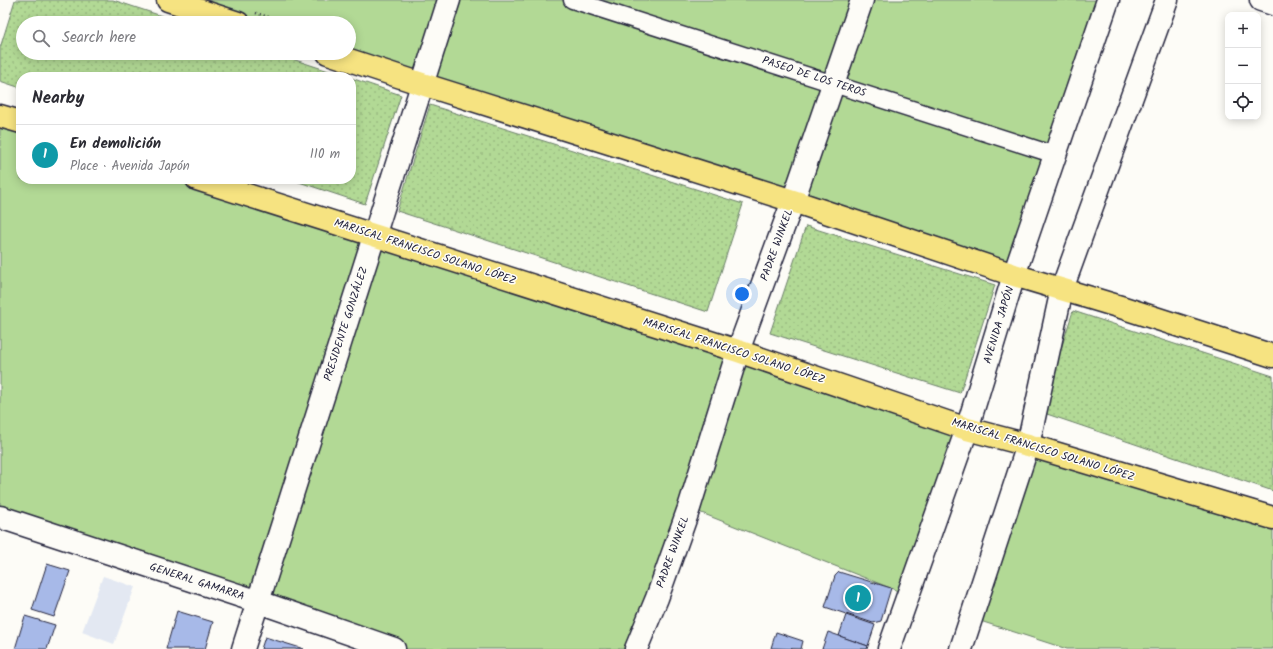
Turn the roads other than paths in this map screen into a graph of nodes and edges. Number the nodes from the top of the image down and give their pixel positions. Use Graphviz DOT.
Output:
graph roads {
  1 [pos="168,0"];
  2 [pos="449,0"];
  3 [pos="572,0"];
  4 [pos="862,0"];
  5 [pos="1108,0"];
  6 [pos="1167,0"];
  7 [pos="1261,0"];
  8 [pos="1273,4"];
  9 [pos="217,16"];
  10 [pos="349,60"];
  11 [pos="832,83"];
  12 [pos="422,84"];
  13 [pos="0,116"];
  14 [pos="16,121"];
  15 [pos="1055,155"];
  16 [pos="213,184"];
  17 [pos="793,201"];
  18 [pos="374,236"];
  19 [pos="1014,275"];
  20 [pos="1062,289"];
  21 [pos="738,351"];
  22 [pos="1273,356"];
  23 [pos="967,428"];
  24 [pos="1028,445"];
  25 [pos="0,517"];
  26 [pos="1273,518"];
  27 [pos="258,602"];
  28 [pos="243,649"];
  29 [pos="394,649"];
  30 [pos="636,649"];
  31 [pos="889,649"];
  32 [pos="961,649"];
  1 -- 9 [label="main road"];
  2 -- 12 [label="street, PRESIDENTE GONZÁLEZ"];
  3 -- 11 [label="street, PASEO DE LOS TEROS"];
  4 -- 11 [label="street, PADRE WINKEL"];
  5 -- 15 [label="street, AVENIDA JAPÓN"];
  6 -- 20 [label="street"];
  7 -- 8 [label="street"];
  10 -- 12 [label="main road"];
  11 -- 15 [label="street, PASEO DE LOS TEROS"];
  11 -- 17 [label="street, PADRE WINKEL"];
  12 -- 17 [label="main road"];
  12 -- 18 [label="street, PRESIDENTE GONZÁLEZ"];
  13 -- 14 [label="main road"];
  15 -- 19 [label="street, AVENIDA JAPÓN"];
  16 -- 18 [label="main road, MARISCAL FRANCISCO SOLANO LÓPEZ"];
  17 -- 19 [label="main road"];
  17 -- 21 [label="street, PADRE WINKEL"];
  18 -- 21 [label="main road, MARISCAL FRANCISCO SOLANO LÓPEZ"];
  18 -- 27 [label="street, PRESIDENTE GONZÁLEZ"];
  19 -- 20 [label="main road"];
  19 -- 23 [label="street, AVENIDA JAPÓN"];
  20 -- 22 [label="main road"];
  20 -- 24 [label="street"];
  21 -- 23 [label="main road, MARISCAL FRANCISCO SOLANO LÓPEZ"];
  21 -- 30 [label="street, PADRE WINKEL"];
  23 -- 24 [label="main road, MARISCAL FRANCISCO SOLANO LÓPEZ"];
  23 -- 31 [label="street, AVENIDA JAPÓN"];
  24 -- 26 [label="main road, MARISCAL FRANCISCO SOLANO LÓPEZ"];
  24 -- 32 [label="street"];
  25 -- 27 [label="street, GENERAL GAMARRA"];
  27 -- 28 [label="street, PRESIDENTE GONZÁLEZ"];
  27 -- 29 [label="street, GENERAL GAMARRA"];
}
